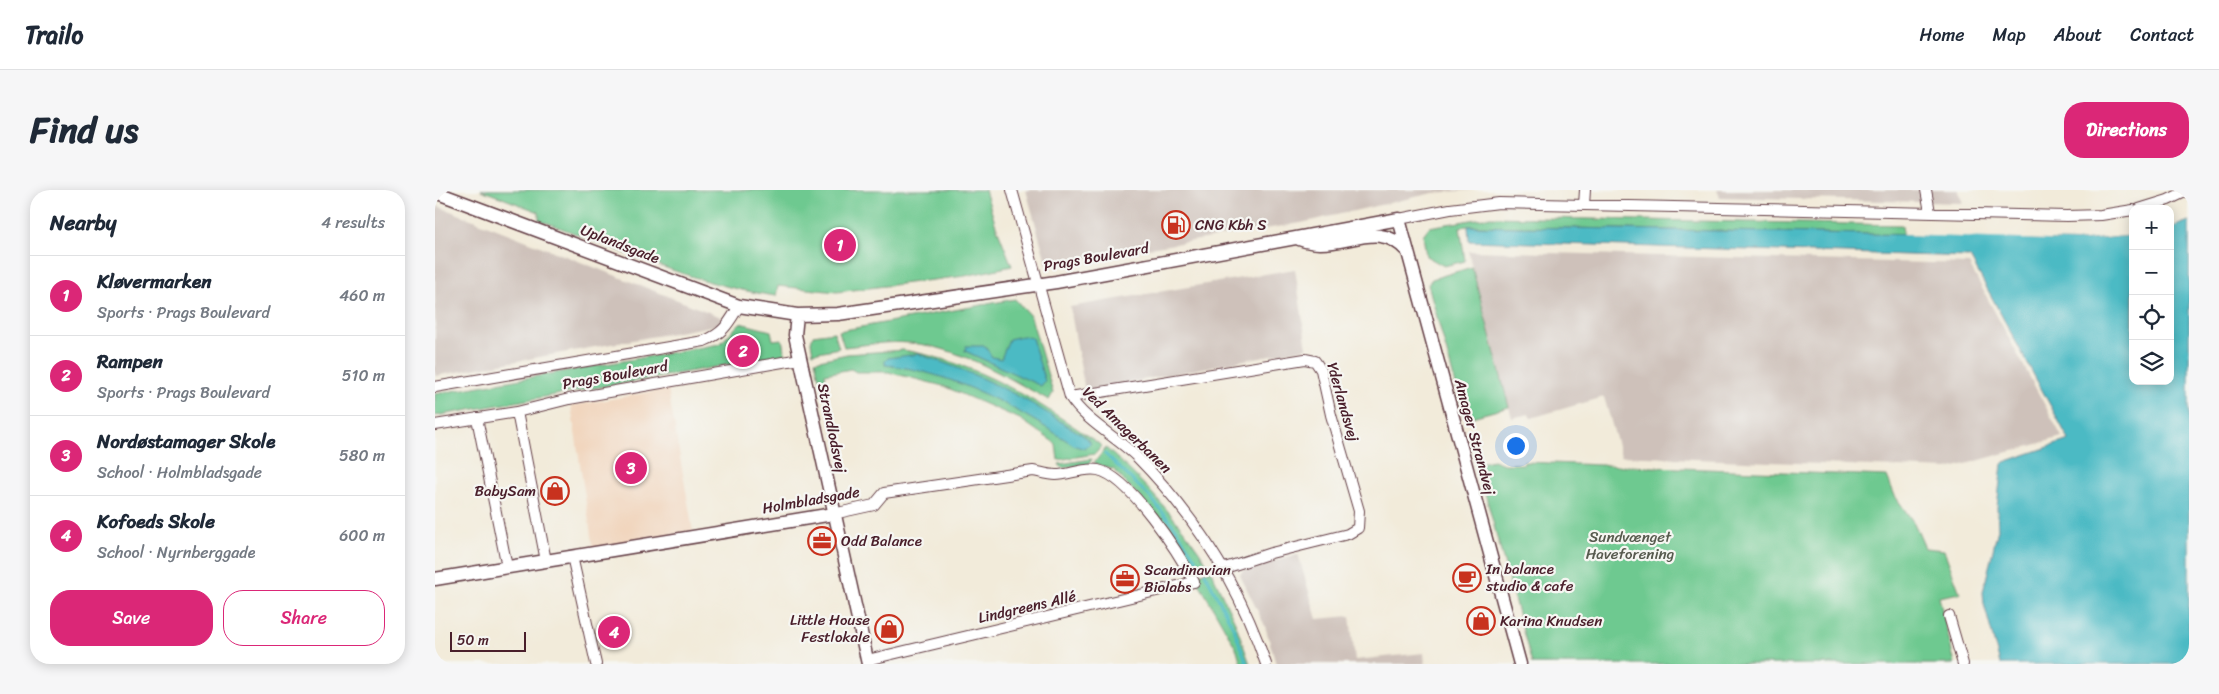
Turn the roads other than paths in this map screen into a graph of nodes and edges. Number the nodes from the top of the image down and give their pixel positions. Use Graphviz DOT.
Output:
graph roads {
  1 [pos="1012,190"];
  2 [pos="1585,190"];
  3 [pos="1926,190"];
  4 [pos="2189,190"];
  5 [pos="435,192"];
  6 [pos="1584,205"];
  7 [pos="2152,205"];
  8 [pos="2129,211"];
  9 [pos="1930,212"];
  10 [pos="1399,219"];
  11 [pos="1294,238"];
  12 [pos="1408,252"];
  13 [pos="1038,284"];
  14 [pos="739,306"];
  15 [pos="797,315"];
  16 [pos="800,359"];
  17 [pos="435,387"];
  18 [pos="1070,397"];
  19 [pos="517,412"];
  20 [pos="477,418"];
  21 [pos="435,425"];
  22 [pos="833,514"];
  23 [pos="572,556"];
  24 [pos="546,560"];
  25 [pos="507,567"];
  26 [pos="1225,568"];
  27 [pos="435,579"];
  28 [pos="1194,582"];
  29 [pos="1949,616"];
  30 [pos="868,662"];
  31 [pos="596,664"];
  32 [pos="1266,664"];
  33 [pos="1520,664"];
  34 [pos="1963,664"];
  1 -- 13 [label="street, Ved Amagerbanen"];
  2 -- 6 [label="street"];
  3 -- 9 [label="street"];
  4 -- 7 [label="street"];
  5 -- 14 [label="street, Uplandsgade"];
  6 -- 9 [label="street"];
  6 -- 10 [label="street"];
  8 -- 9 [label="street"];
  10 -- 11 [label="street, Prags Boulevard"];
  10 -- 12 [label="street, Amager Strandvej"];
  11 -- 12 [label="street"];
  11 -- 13 [label="street, Prags Boulevard"];
  12 -- 33 [label="street, Amager Strandvej"];
  13 -- 15 [label="street, Prags Boulevard"];
  13 -- 18 [label="street, Ved Amagerbanen"];
  14 -- 15 [label="street, Uplandsgade"];
  14 -- 17 [label="street, Prags Boulevard"];
  15 -- 16 [label="street, Strandlodsvej"];
  16 -- 19 [label="street, Prags Boulevard"];
  16 -- 22 [label="street, Strandlodsvej"];
  18 -- 26 [label="street, Ved Amagerbanen"];
  18 -- 26 [label="street, Yderlandsvej"];
  19 -- 20 [label="street, Prags Boulevard"];
  19 -- 24 [label="street"];
  20 -- 21 [label="street, Prags Boulevard"];
  20 -- 25 [label="street"];
  22 -- 23 [label="street, Holmbladsgade"];
  22 -- 28 [label="street, Holmbladsgade"];
  22 -- 30 [label="street, Strandlodsvej"];
  23 -- 24 [label="street, Holmbladsgade"];
  23 -- 31 [label="street"];
  24 -- 25 [label="street, Holmbladsgade"];
  25 -- 27 [label="street, Holmbladsgade"];
  26 -- 32 [label="street, Ved Amagerbanen"];
  28 -- 30 [label="street, Lindgreens Allé"];
  29 -- 34 [label="street"];
}
